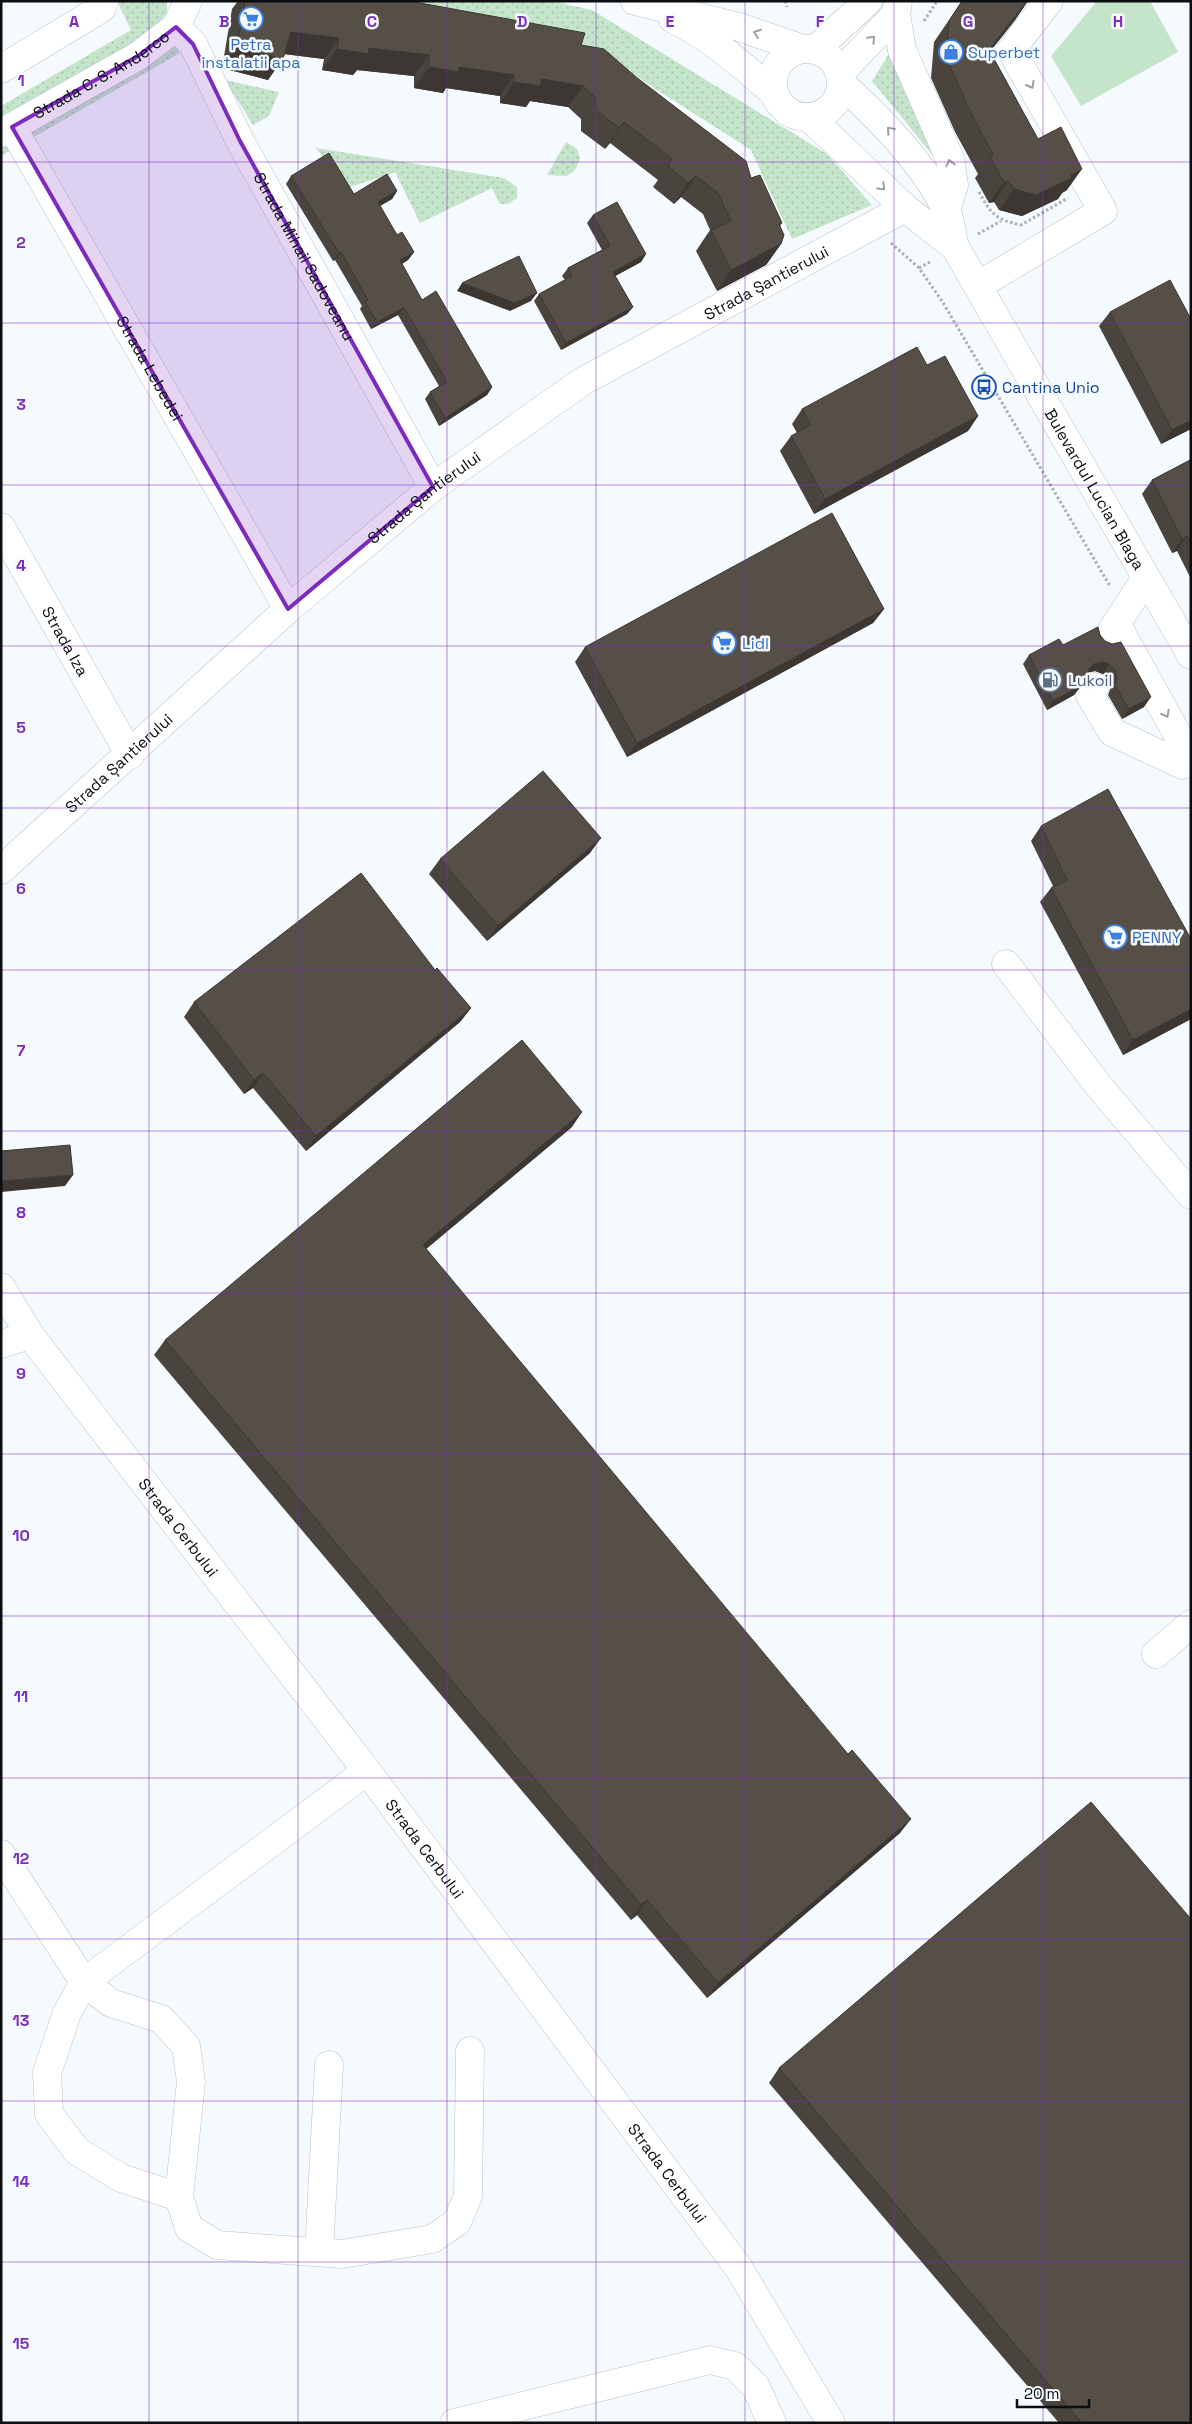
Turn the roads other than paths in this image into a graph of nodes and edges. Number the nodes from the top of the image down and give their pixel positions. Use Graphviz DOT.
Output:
graph roads {
  1 [pos="104,1"];
  2 [pos="188,1"];
  3 [pos="635,1"];
  4 [pos="868,1"];
  5 [pos="1049,1"];
  6 [pos="897,7"];
  7 [pos="176,27"];
  8 [pos="809,50"];
  9 [pos="1,69"];
  10 [pos="841,78"];
  11 [pos="774,93"];
  12 [pos="809,117"];
  13 [pos="6,130"];
  14 [pos="905,208"];
  15 [pos="946,210"];
  16 [pos="955,247"];
  17 [pos="979,285"];
  18 [pos="433,487"];
  19 [pos="1,527"];
  20 [pos="1146,578"];
  21 [pos="288,609"];
  22 [pos="1191,654"];
  23 [pos="1102,706"];
  24 [pos="130,755"];
  25 [pos="1191,761"];
  26 [pos="1,870"];
  27 [pos="1006,964"];
  28 [pos="1191,1194"];
  29 [pos="1,1287"];
  30 [pos="30,1335"];
  31 [pos="1,1344"];
  32 [pos="1191,1624"];
  33 [pos="1156,1654"];
  34 [pos="367,1771"];
  35 [pos="1,1854"];
  36 [pos="84,1982"];
  37 [pos="470,2051"];
  38 [pos="329,2065"];
  39 [pos="179,2197"];
  40 [pos="319,2252"];
  41 [pos="454,2423"];
  42 [pos="772,2423"];
  43 [pos="831,2423"];
  1 -- 9 [label="street"];
  2 -- 7 [label="street, Strada C. S. Anderco"];
  8 -- 3 [label="street, one-way"];
  3 -- 11 [label="street"];
  4 -- 8 [label="street"];
  5 -- 17 [label="street, one-way"];
  10 -- 6 [label="street, one-way"];
  15 -- 6 [label="street, one-way"];
  7 -- 13 [label="street, Strada C. S. Anderco"];
  7 -- 18 [label="street, Strada Mihail Sadoveanu"];
  8 -- 10 [label="street"];
  8 -- 11 [label="street"];
  10 -- 12 [label="street"];
  15 -- 10 [label="street, Bulevardul Lucian Blaga, one-way"];
  11 -- 12 [label="street"];
  12 -- 14 [label="street, Bulevardul Lucian Blaga, one-way"];
  13 -- 21 [label="street, Strada Lebedei"];
  14 -- 16 [label="street, Bulevardul Lucian Blaga"];
  14 -- 18 [label="street, Strada Șantierului"];
  15 -- 16 [label="street, Bulevardul Lucian Blaga"];
  16 -- 17 [label="street, Bulevardul Lucian Blaga"];
  17 -- 20 [label="street, Bulevardul Lucian Blaga"];
  18 -- 21 [label="street, Strada Șantierului"];
  19 -- 24 [label="street, Strada Iza"];
  20 -- 22 [label="street, Bulevardul Lucian Blaga"];
  20 -- 25 [label="street, one-way"];
  21 -- 24 [label="street, Strada Șantierului"];
  23 -- 25 [label="street"];
  24 -- 26 [label="street, Strada Șantierului"];
  27 -- 28 [label="street"];
  29 -- 30 [label="street, Strada Cerbului"];
  30 -- 31 [label="street"];
  30 -- 34 [label="street, Strada Cerbului"];
  32 -- 33 [label="street"];
  34 -- 36 [label="street"];
  34 -- 43 [label="street, Strada Cerbului"];
  35 -- 36 [label="street"];
  36 -- 39 [label="street"];
  36 -- 39 [label="street"];
  37 -- 40 [label="street"];
  38 -- 40 [label="street"];
  39 -- 40 [label="street"];
  41 -- 42 [label="street"];
}
